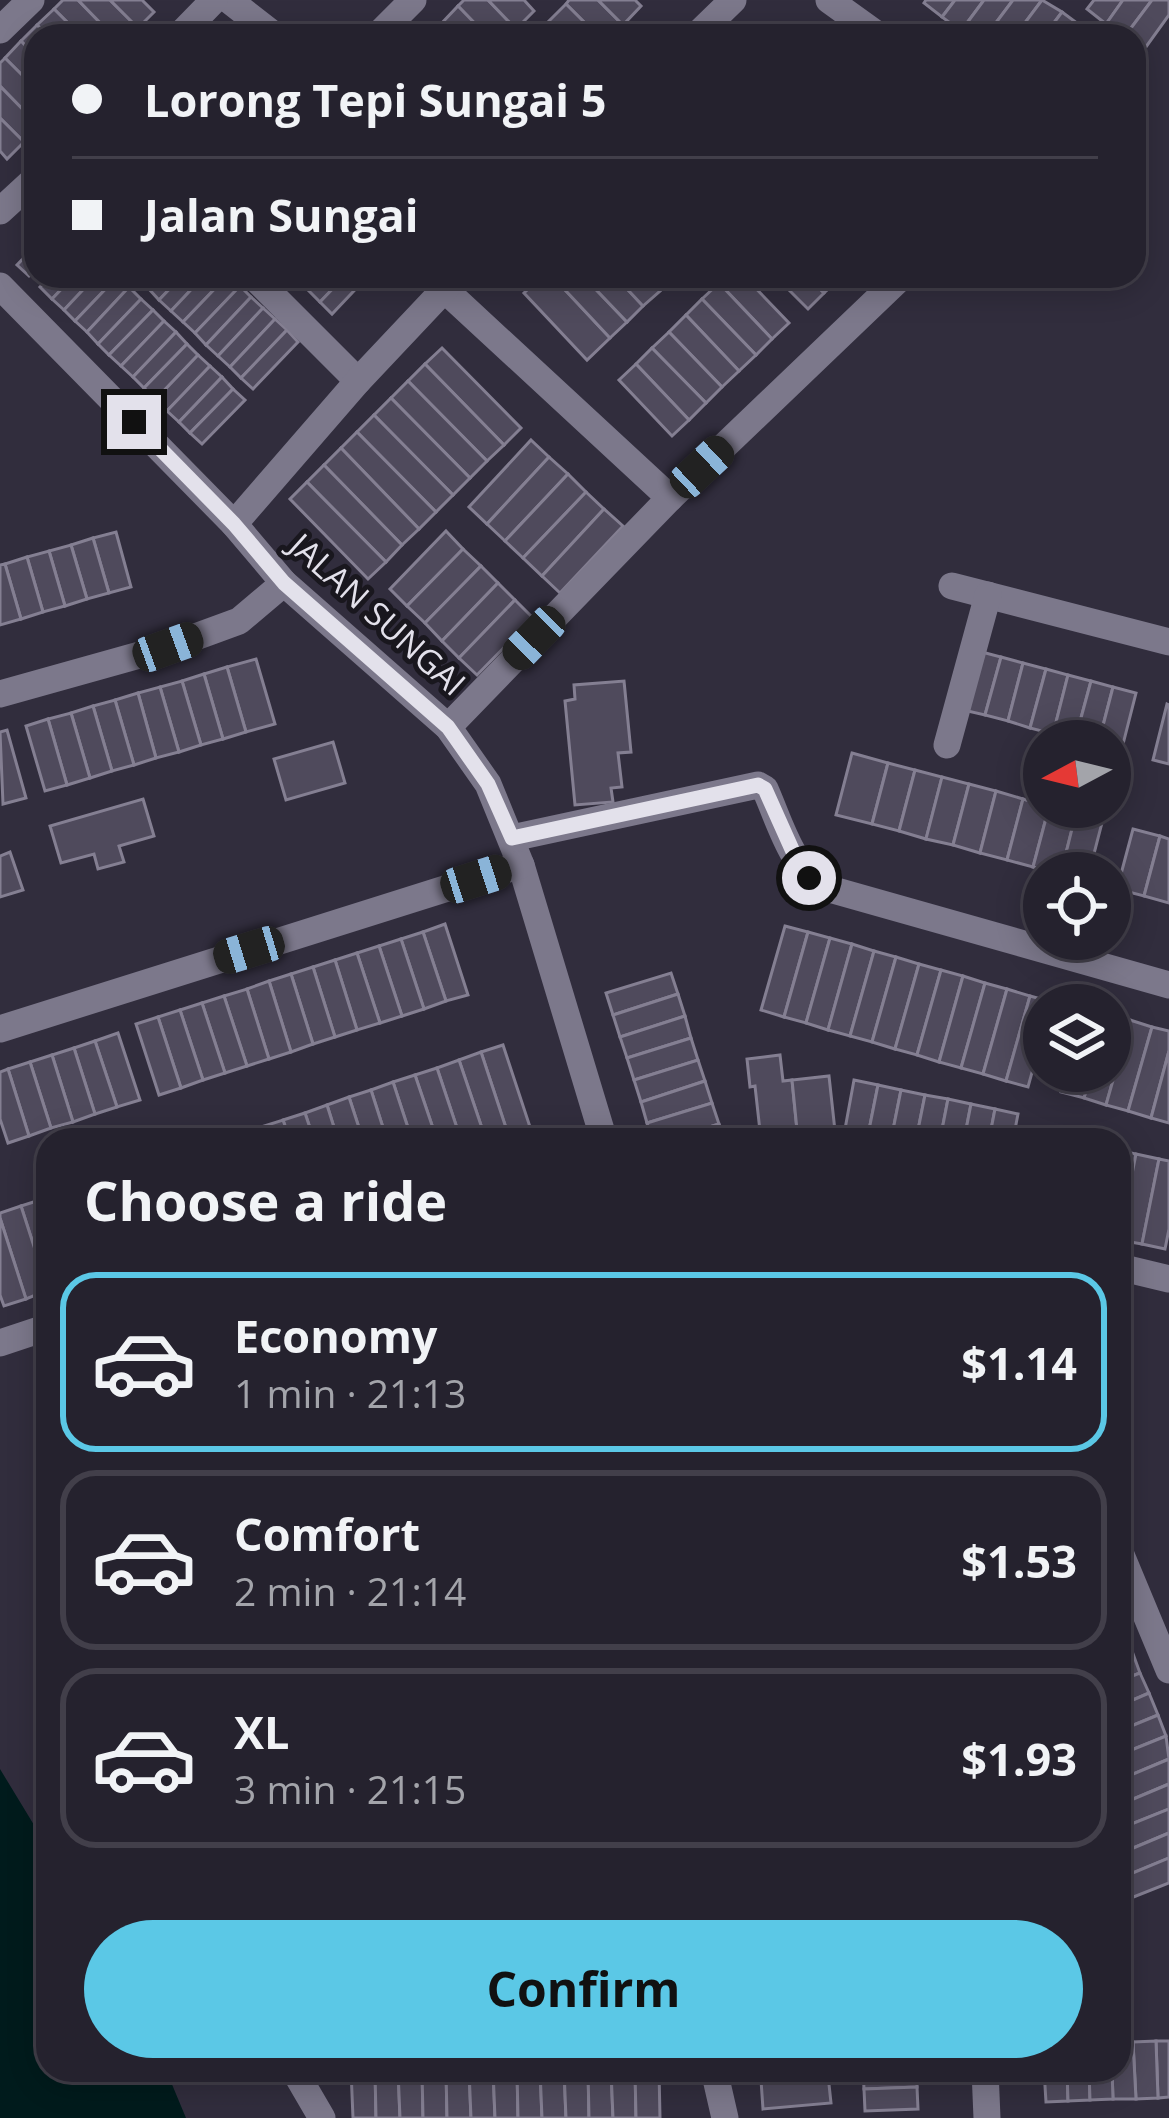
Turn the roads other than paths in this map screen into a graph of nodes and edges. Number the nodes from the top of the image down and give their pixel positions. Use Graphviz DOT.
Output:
graph roads {
  1 [pos="31,0"];
  2 [pos="214,0"];
  3 [pos="229,0"];
  4 [pos="413,0"];
  5 [pos="733,0"];
  6 [pos="829,0"];
  7 [pos="191,24"];
  8 [pos="260,24"];
  9 [pos="389,24"];
  10 [pos="708,24"];
  11 [pos="862,24"];
  12 [pos="0,30"];
  13 [pos="24,189"];
  14 [pos="0,211"];
  15 [pos="0,286"];
  16 [pos="265,288"];
  17 [pos="445,288"];
  18 [pos="455,288"];
  19 [pos="889,288"];
  20 [pos="358,381"];
  21 [pos="670,498"];
  22 [pos="234,524"];
  23 [pos="284,583"];
  24 [pos="952,586"];
  25 [pos="988,595"];
  26 [pos="1169,642"];
  27 [pos="0,694"];
  28 [pos="448,727"];
  29 [pos="947,746"];
  30 [pos="517,851"];
  31 [pos="1169,985"];
  32 [pos="0,1029"];
  33 [pos="600,1128"];
  34 [pos="1131,1270"];
  35 [pos="1169,1279"];
  36 [pos="36,1331"];
  37 [pos="0,1343"];
  38 [pos="1131,1579"];
  39 [pos="1169,1670"];
  40 [pos="301,2082"];
  41 [pos="718,2082"];
  42 [pos="986,2082"];
  43 [pos="322,2118"];
  44 [pos="725,2118"];
  45 [pos="987,2118"];
  1 -- 12 [label="street"];
  2 -- 7 [label="street"];
  3 -- 8 [label="street"];
  4 -- 9 [label="street"];
  5 -- 10 [label="street"];
  6 -- 11 [label="street"];
  13 -- 14 [label="street"];
  15 -- 22 [label="street, JALAN SUNGAI"];
  16 -- 20 [label="street"];
  17 -- 20 [label="street"];
  18 -- 21 [label="street"];
  19 -- 21 [label="street"];
  20 -- 22 [label="street"];
  21 -- 28 [label="street"];
  22 -- 23 [label="street, JALAN SUNGAI"];
  23 -- 27 [label="street"];
  23 -- 28 [label="street, JALAN SUNGAI"];
  24 -- 25 [label="street"];
  25 -- 26 [label="street"];
  25 -- 29 [label="street"];
  28 -- 30 [label="street, JALAN SUNGAI"];
  30 -- 31 [label="street"];
  30 -- 32 [label="street"];
  30 -- 33 [label="street, JALAN SUNGAI"];
  34 -- 35 [label="street"];
  36 -- 37 [label="street"];
  38 -- 39 [label="street"];
  40 -- 43 [label="street"];
  41 -- 44 [label="street"];
  42 -- 45 [label="street"];
}
